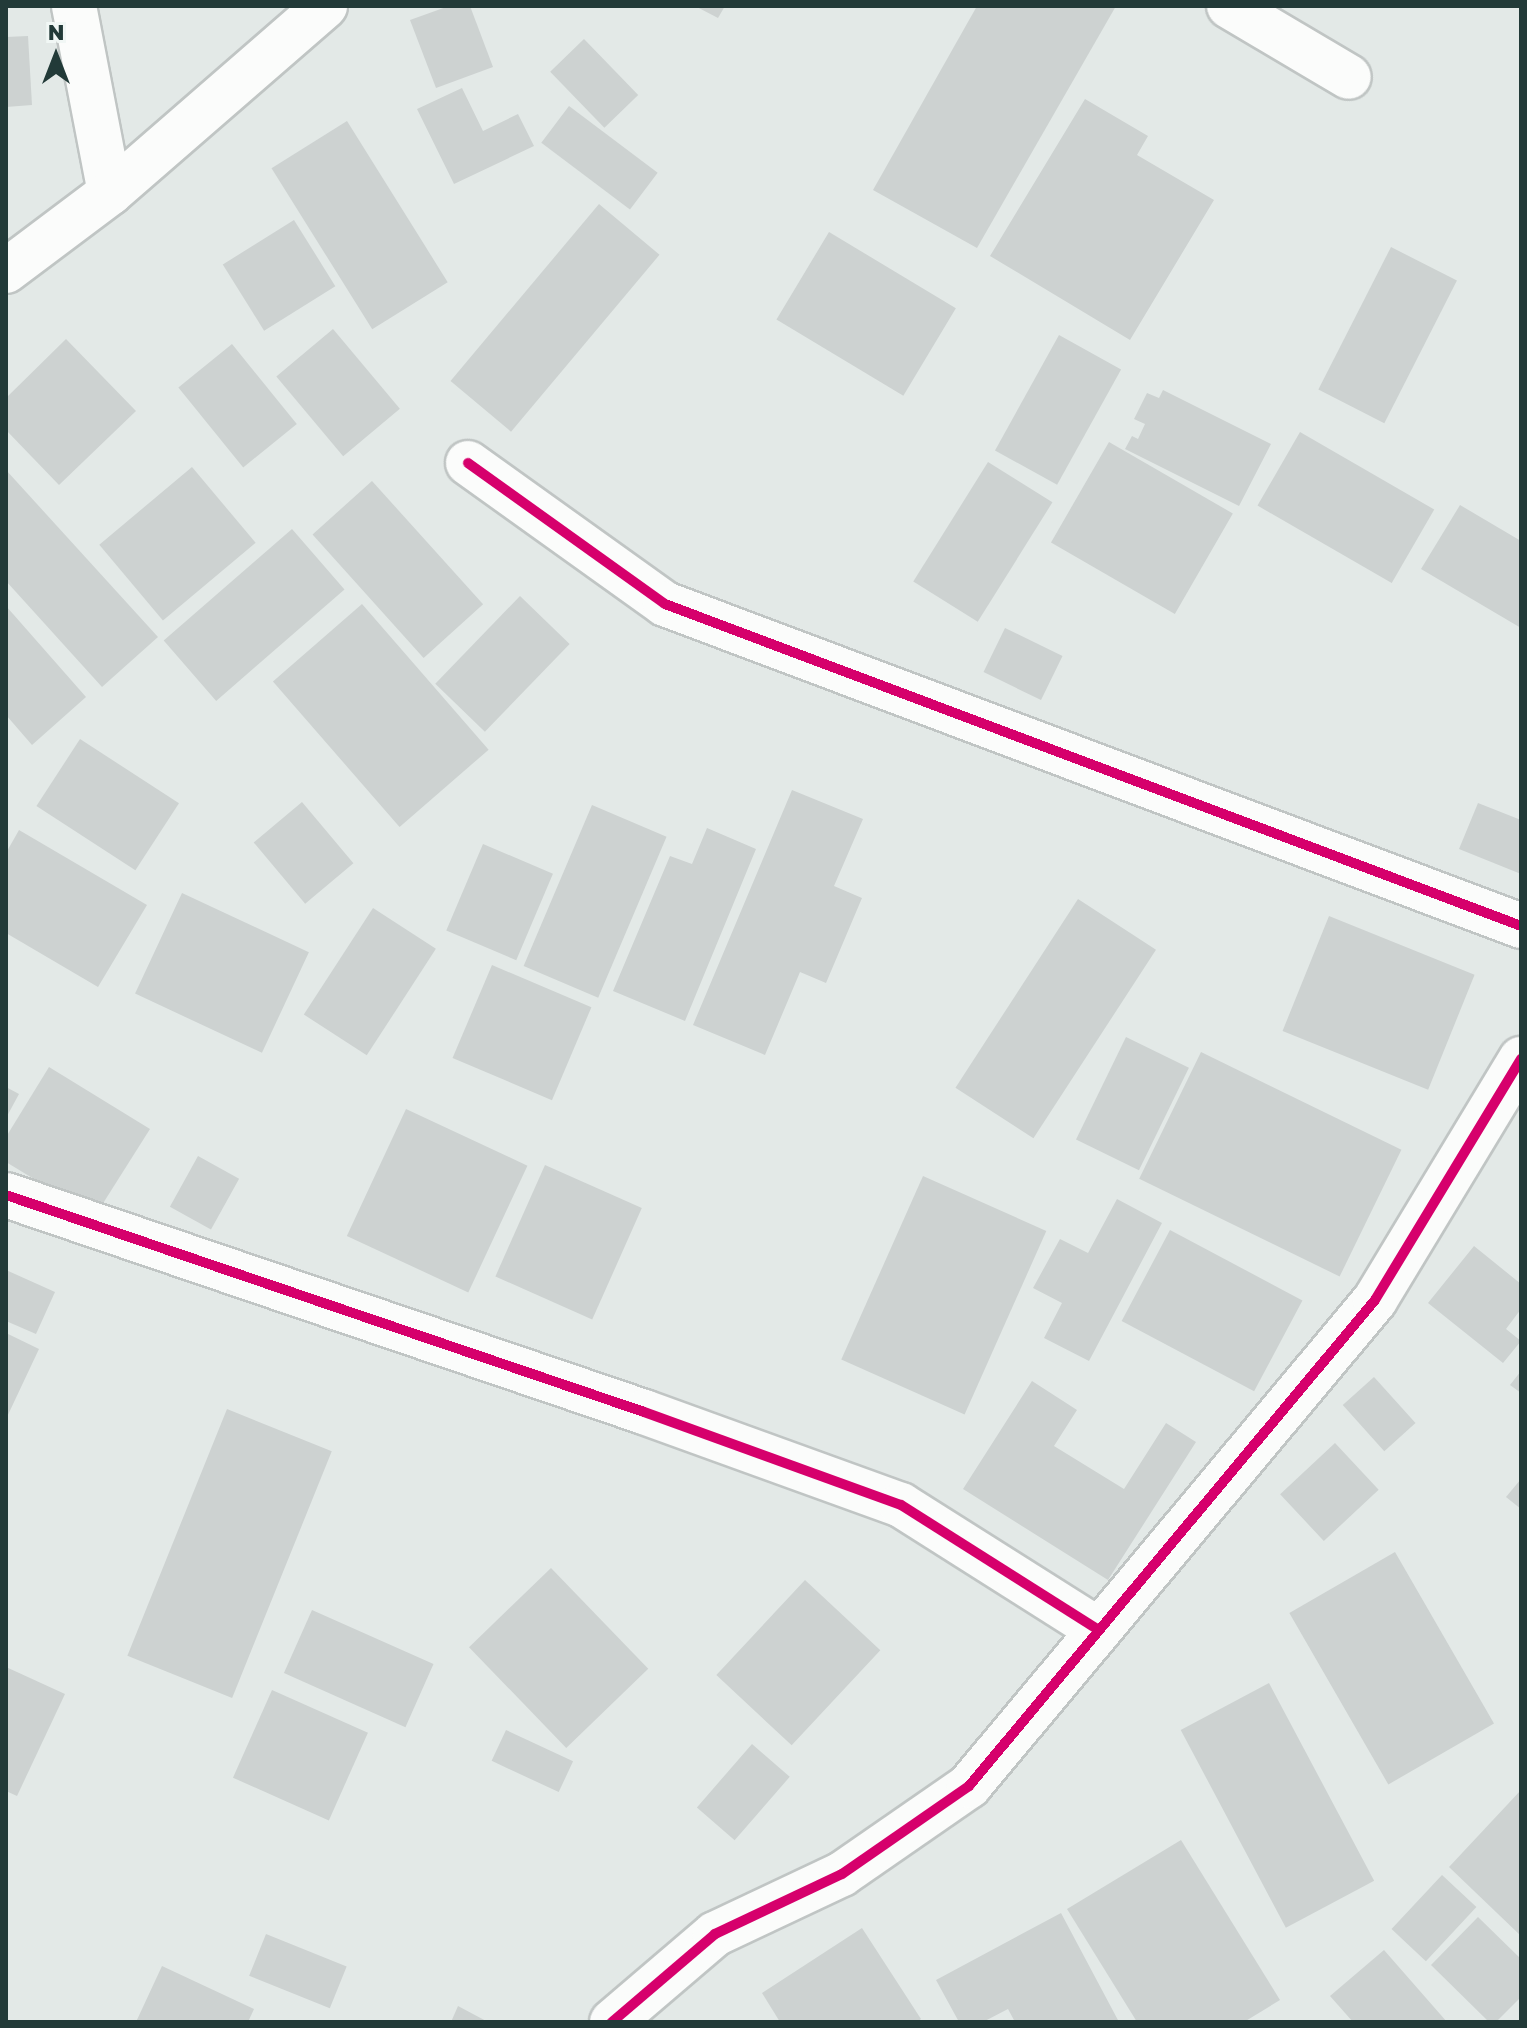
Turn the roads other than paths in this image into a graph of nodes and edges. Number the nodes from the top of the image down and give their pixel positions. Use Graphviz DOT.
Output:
graph roads {
  1 [pos="74,6"];
  2 [pos="325,6"];
  3 [pos="1229,6"];
  4 [pos="1349,77"];
  5 [pos="110,193"];
  6 [pos="6,271"];
  7 [pos="468,463"];
  8 [pos="1521,926"];
  9 [pos="1521,1059"];
  10 [pos="6,1195"];
  11 [pos="1099,1630"];
  12 [pos="612,2022"];
  1 -- 5 [label="street"];
  2 -- 5 [label="street"];
  3 -- 4 [label="street"];
  5 -- 6 [label="street"];
  7 -- 8 [label="street"];
  9 -- 11 [label="street"];
  10 -- 11 [label="street"];
  11 -- 12 [label="street"];
}
